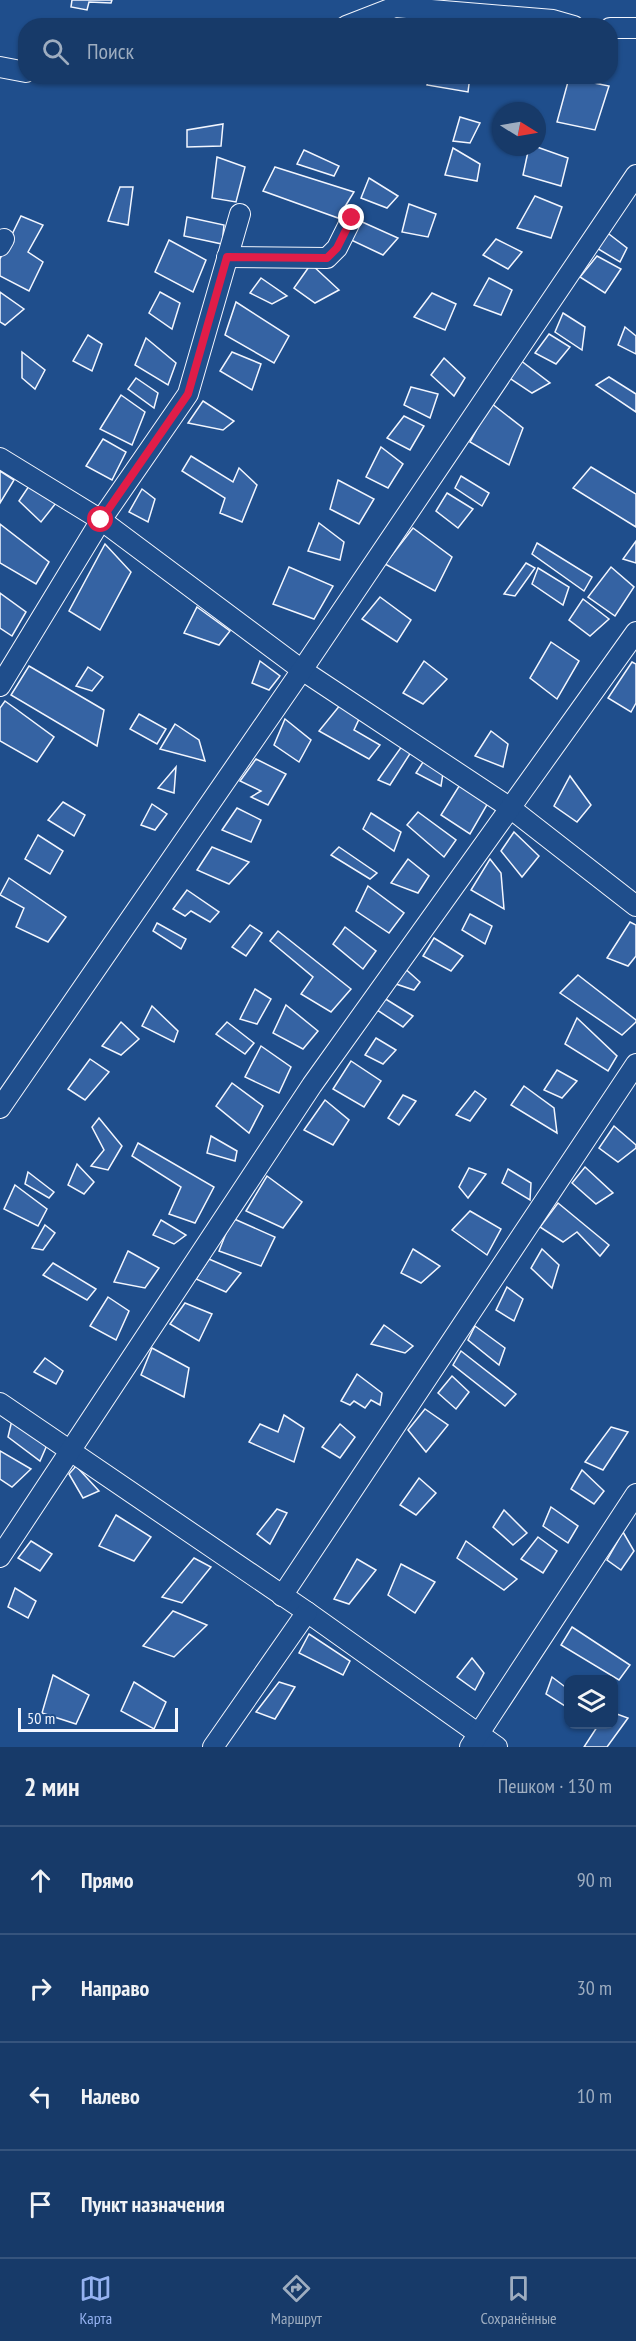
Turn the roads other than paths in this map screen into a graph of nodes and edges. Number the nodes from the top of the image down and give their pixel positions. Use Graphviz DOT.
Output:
graph roads {
  1 [pos="367,18"];
  2 [pos="530,18"];
  3 [pos="618,28"];
  4 [pos="636,28"];
  5 [pos="0,67"];
  6 [pos="18,70"];
  7 [pos="636,175"];
  8 [pos="240,214"];
  9 [pos="352,218"];
  10 [pos="227,257"];
  11 [pos="0,458"];
  12 [pos="101,520"];
  13 [pos="636,632"];
  14 [pos="302,669"];
  15 [pos="0,686"];
  16 [pos="509,807"];
  17 [pos="636,906"];
  18 [pos="636,1064"];
  19 [pos="0,1108"];
  20 [pos="0,1403"];
  21 [pos="68,1451"];
  22 [pos="636,1494"];
  23 [pos="0,1557"];
  24 [pos="282,1596"];
  25 [pos="307,1612"];
  26 [pos="474,1741"];
  27 [pos="213,1747"];
  28 [pos="497,1747"];
  1 -- 2 [label="street"];
  3 -- 4 [label="street"];
  5 -- 6 [label="street"];
  7 -- 14 [label="street"];
  8 -- 10 [label="street"];
  9 -- 10 [label="street"];
  10 -- 12 [label="street"];
  11 -- 12 [label="street"];
  12 -- 14 [label="street"];
  12 -- 15 [label="street"];
  13 -- 16 [label="street"];
  14 -- 16 [label="street"];
  14 -- 19 [label="street"];
  16 -- 17 [label="street"];
  16 -- 21 [label="street"];
  18 -- 24 [label="street"];
  20 -- 21 [label="street"];
  21 -- 23 [label="street"];
  21 -- 24 [label="street"];
  22 -- 26 [label="street"];
  24 -- 25 [label="street"];
  25 -- 26 [label="street"];
  25 -- 27 [label="street"];
  26 -- 28 [label="street"];
}
